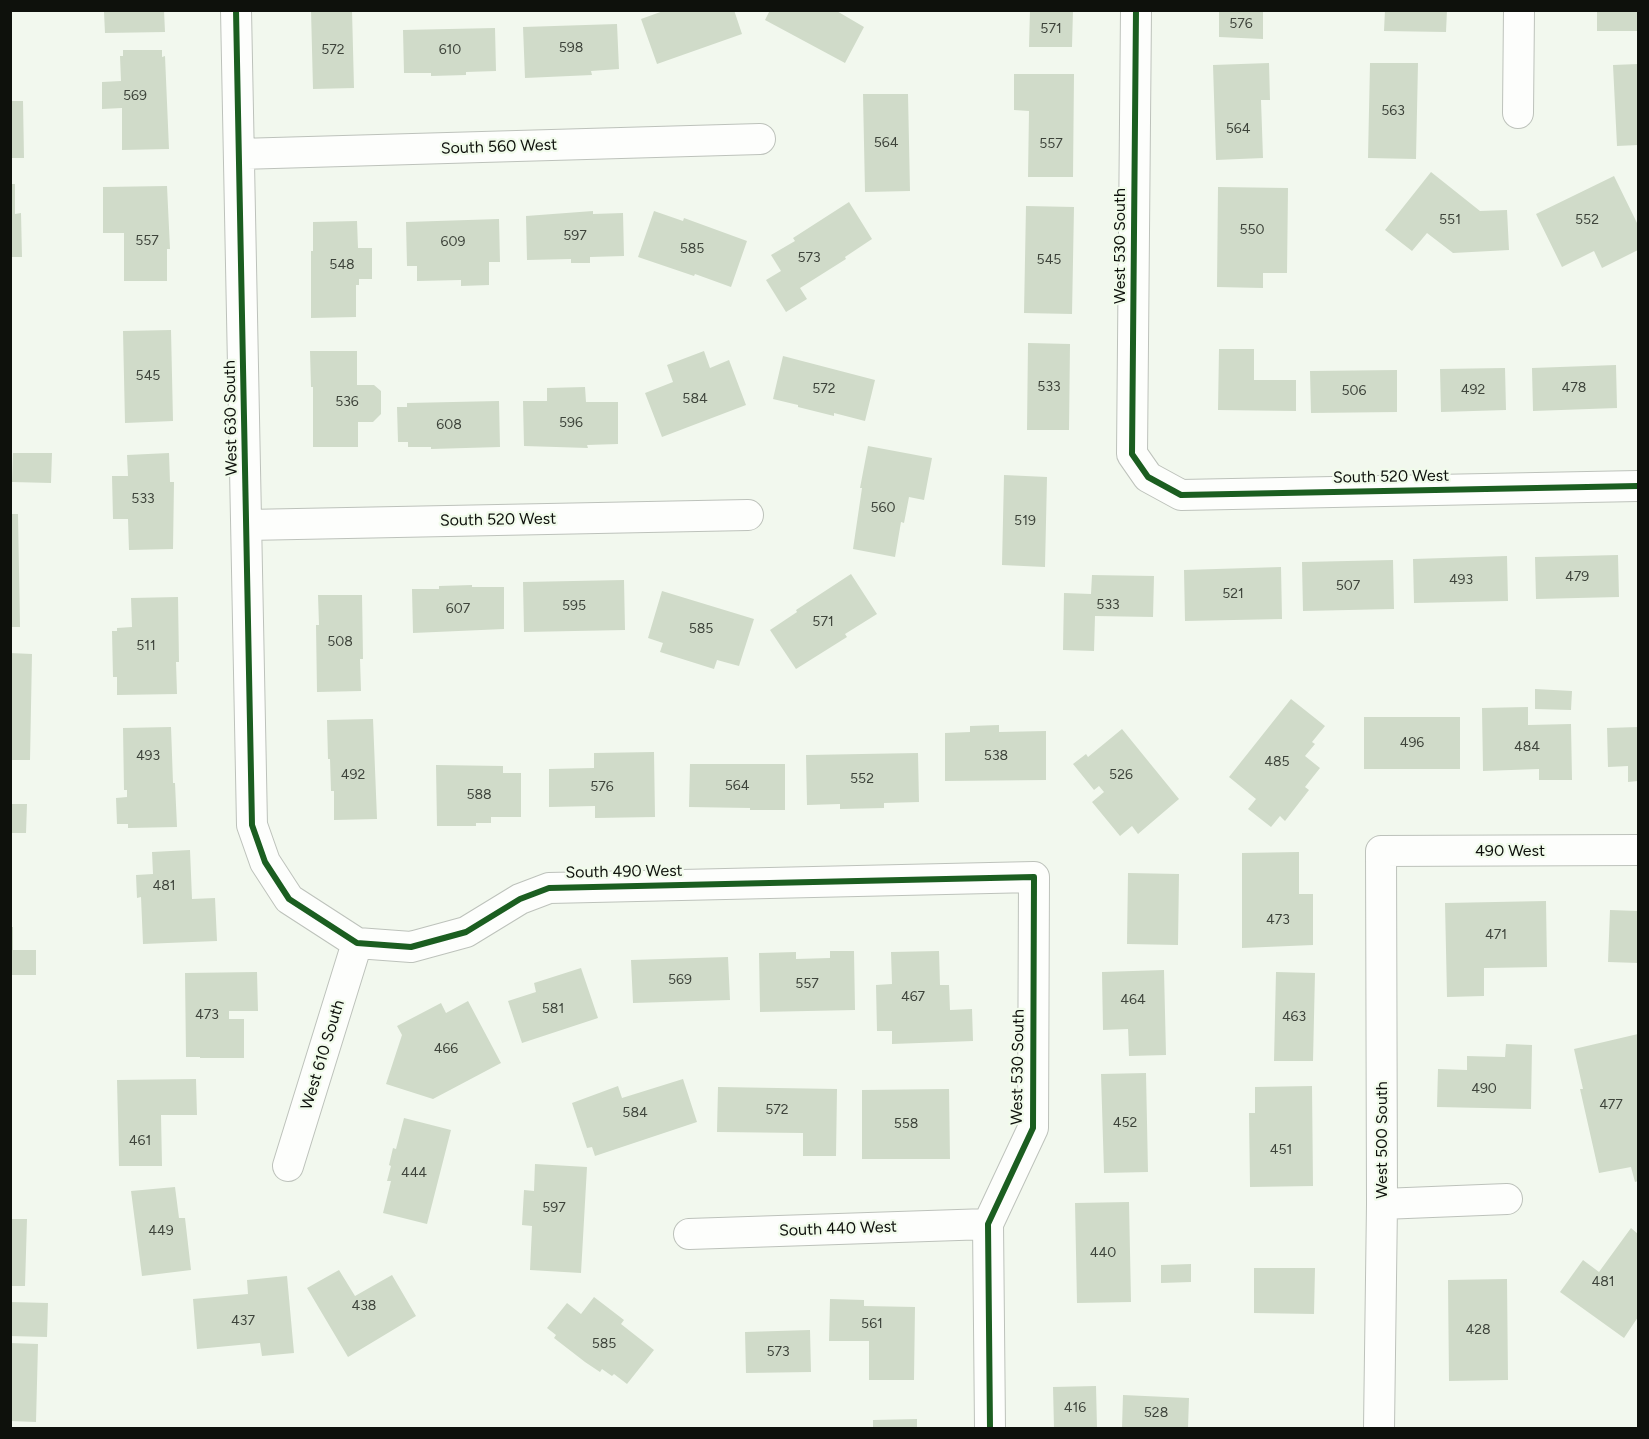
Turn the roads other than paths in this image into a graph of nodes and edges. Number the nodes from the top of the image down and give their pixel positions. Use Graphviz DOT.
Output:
graph roads {
  1 [pos="236,10"];
  2 [pos="1136,10"];
  3 [pos="1519,10"];
  4 [pos="1518,113"];
  5 [pos="760,139"];
  6 [pos="238,154"];
  7 [pos="1148,477"];
  8 [pos="1638,486"];
  9 [pos="748,515"];
  10 [pos="247,525"];
  11 [pos="252,825"];
  12 [pos="1638,850"];
  13 [pos="1381,851"];
  14 [pos="1034,877"];
  15 [pos="357,943"];
  16 [pos="288,1166"];
  17 [pos="1507,1198"];
  18 [pos="1382,1204"];
  19 [pos="988,1224"];
  20 [pos="689,1233"];
  21 [pos="990,1428"];
  22 [pos="1379,1428"];
  1 -- 6 [label="street, West 630 South"];
  2 -- 7 [label="street, West 530 South"];
  3 -- 4 [label="street"];
  5 -- 6 [label="street, South 560 West"];
  6 -- 10 [label="street, West 630 South"];
  7 -- 8 [label="street, South 520 West"];
  9 -- 10 [label="street, South 520 West"];
  10 -- 11 [label="street, West 630 South"];
  11 -- 15 [label="street, South 490 West"];
  12 -- 13 [label="street, 490 West"];
  13 -- 18 [label="street, West 500 South"];
  14 -- 15 [label="street, South 490 West"];
  14 -- 19 [label="street, West 530 South"];
  15 -- 16 [label="street, West 610 South"];
  17 -- 18 [label="street"];
  18 -- 22 [label="street, West 500 South"];
  19 -- 20 [label="street, South 440 West"];
  19 -- 21 [label="street, West 530 South"];
}
